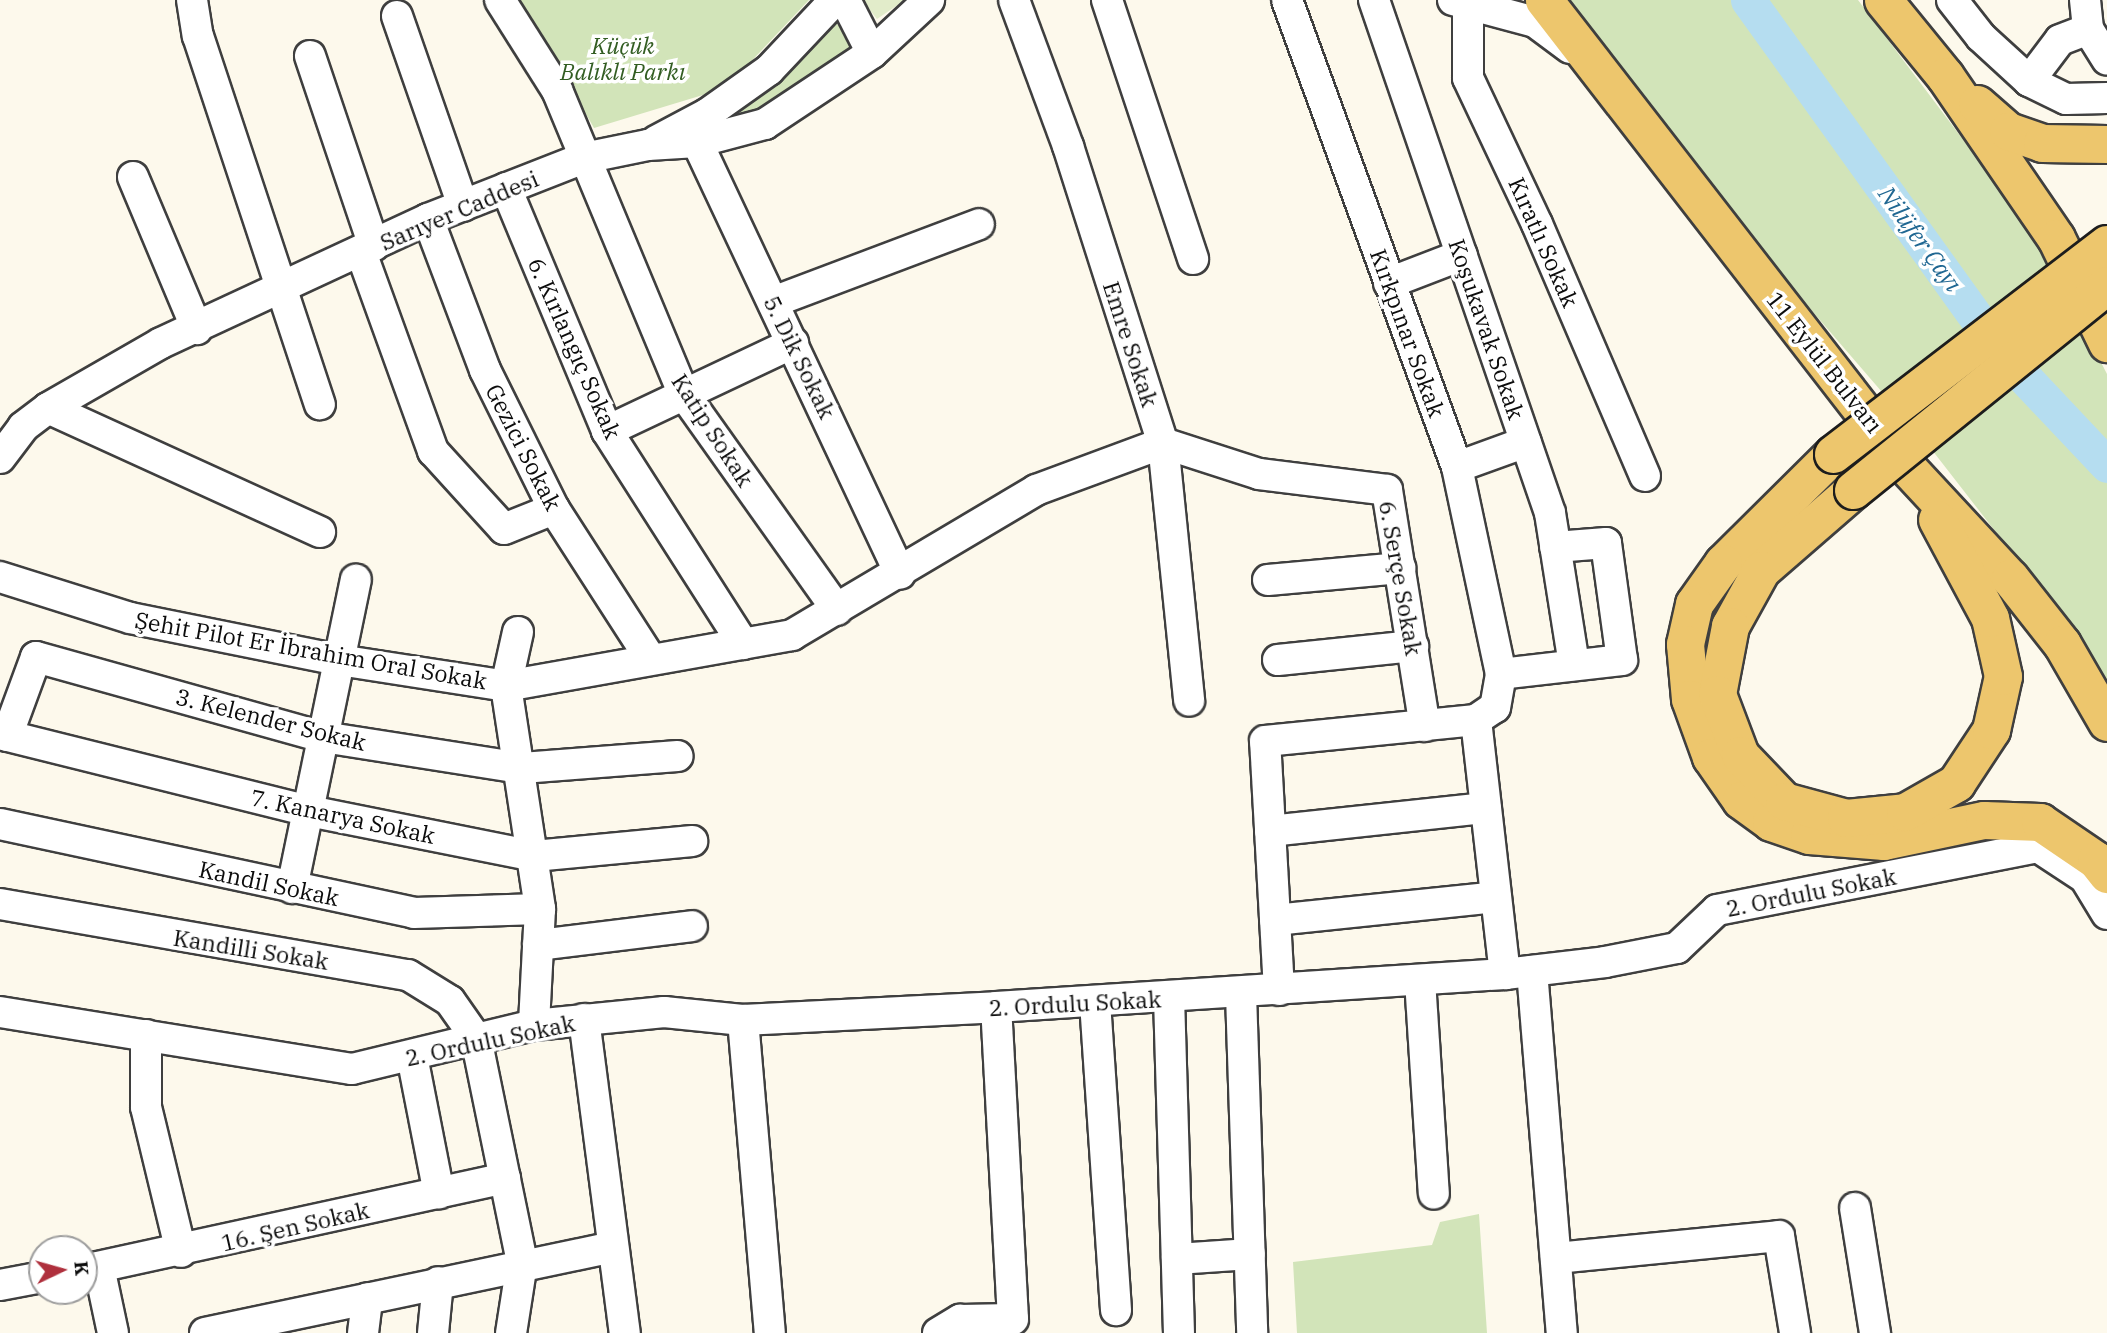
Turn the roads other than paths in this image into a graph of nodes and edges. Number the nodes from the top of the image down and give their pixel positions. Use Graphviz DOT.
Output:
graph roads {
  1 [pos="192,0"];
  2 [pos="500,0"];
  3 [pos="835,0"];
  4 [pos="845,0"];
  5 [pos="929,0"];
  6 [pos="1014,0"];
  7 [pos="1107,0"];
  8 [pos="1287,0"];
  9 [pos="1374,0"];
  10 [pos="1544,0"];
  11 [pos="1883,0"];
  12 [pos="1952,0"];
  13 [pos="1461,2"];
  14 [pos="2087,14"];
  15 [pos="397,16"];
  16 [pos="872,53"];
  17 [pos="310,56"];
  18 [pos="2107,59"];
  19 [pos="1944,75"];
  20 [pos="1607,81"];
  21 [pos="2029,81"];
  22 [pos="2107,98"];
  23 [pos="697,142"];
  24 [pos="2107,144"];
  25 [pos="648,145"];
  26 [pos="584,159"];
  27 [pos="134,177"];
  28 [pos="506,188"];
  29 [pos="463,206"];
  30 [pos="428,219"];
  31 [pos="979,224"];
  32 [pos="2056,238"];
  33 [pos="2107,244"];
  34 [pos="368,249"];
  35 [pos="1462,255"];
  36 [pos="1193,258"];
  37 [pos="1389,283"];
  38 [pos="2107,285"];
  39 [pos="281,290"];
  40 [pos="2107,293"];
  41 [pos="773,302"];
  42 [pos="197,329"];
  43 [pos="793,343"];
  44 [pos="2107,343"];
  45 [pos="683,393"];
  46 [pos="320,404"];
  47 [pos="48,408"];
  48 [pos="607,431"];
  49 [pos="1526,442"];
  50 [pos="1163,443"];
  51 [pos="0,458"];
  52 [pos="1457,467"];
  53 [pos="1912,472"];
  54 [pos="1645,476"];
  55 [pos="554,509"];
  56 [pos="320,532"];
  57 [pos="1555,547"];
  58 [pos="1400,568"];
  59 [pos="901,574"];
  60 [pos="0,577"];
  61 [pos="356,580"];
  62 [pos="1268,580"];
  63 [pos="837,610"];
  64 [pos="517,632"];
  65 [pos="743,644"];
  66 [pos="1413,646"];
  67 [pos="650,658"];
  68 [pos="339,660"];
  69 [pos="1278,660"];
  70 [pos="1574,666"];
  71 [pos="1501,674"];
  72 [pos="506,686"];
  73 [pos="1189,701"];
  74 [pos="1476,720"];
  75 [pos="2107,722"];
  76 [pos="1425,726"];
  77 [pos="4,735"];
  78 [pos="323,737"];
  79 [pos="678,756"];
  80 [pos="522,768"];
  81 [pos="1486,808"];
  82 [pos="309,811"];
  83 [pos="0,824"];
  84 [pos="1270,831"];
  85 [pos="692,841"];
  86 [pos="534,856"];
  87 [pos="2107,874"];
  88 [pos="292,888"];
  89 [pos="1496,897"];
  90 [pos="0,904"];
  91 [pos="540,909"];
  92 [pos="2107,914"];
  93 [pos="1275,920"];
  94 [pos="692,926"];
  95 [pos="538,945"];
  96 [pos="1518,973"];
  97 [pos="1420,980"];
  98 [pos="1279,990"];
  99 [pos="1241,994"];
  100 [pos="1169,997"];
  101 [pos="1094,1002"];
  102 [pos="996,1007"];
  103 [pos="0,1012"];
  104 [pos="584,1019"];
  105 [pos="743,1020"];
  106 [pos="534,1025"];
  107 [pos="146,1035"];
  108 [pos="476,1038"];
  109 [pos="412,1056"];
  110 [pos="505,1178"];
  111 [pos="439,1193"];
  112 [pos="1434,1194"];
  113 [pos="1855,1208"];
  114 [pos="613,1247"];
  115 [pos="181,1252"];
  116 [pos="1250,1254"];
  117 [pos="1556,1258"];
  118 [pos="1177,1259"];
  119 [pos="522,1263"];
  120 [pos="98,1267"];
  121 [pos="28,1280"];
  122 [pos="438,1282"];
  123 [pos="0,1285"];
  124 [pos="98,1287"];
  125 [pos="367,1298"];
  126 [pos="1116,1310"];
  127 [pos="113,1333"];
  128 [pos="205,1333"];
  129 [pos="363,1333"];
  130 [pos="433,1333"];
  131 [pos="511,1333"];
  132 [pos="625,1333"];
  133 [pos="770,1333"];
  134 [pos="938,1333"];
  135 [pos="1179,1333"];
  136 [pos="1252,1333"];
  137 [pos="1562,1333"];
  138 [pos="1795,1333"];
  139 [pos="1875,1333"];
  1 -- 39 [label="street"];
  2 -- 26 [label="street, Katip Sokak"];
  3 -- 25 [label="street"];
  4 -- 16 [label="street"];
  5 -- 16 [label="street, Sarıyer Caddesi"];
  6 -- 50 [label="street, Emre Sokak"];
  7 -- 36 [label="street"];
  8 -- 37 [label="street, Kırkpınar Sokak"];
  9 -- 35 [label="street, Koşukavak Sokak"];
  10 -- 20 [label="main road, 11 Eylül Bulvarı"];
  11 -- 19 [label="main road"];
  12 -- 21 [label="street"];
  13 -- 20 [label="street"];
  13 -- 54 [label="street, Kıratlı Sokak"];
  14 -- 18 [label="street"];
  14 -- 21 [label="street"];
  15 -- 29 [label="street"];
  16 -- 23 [label="street, Sarıyer Caddesi"];
  17 -- 34 [label="street"];
  19 -- 24 [label="main road"];
  19 -- 32 [label="main road"];
  20 -- 53 [label="main road, 11 Eylül Bulvarı"];
  21 -- 22 [label="street"];
  23 -- 25 [label="street, Sarıyer Caddesi"];
  23 -- 41 [label="street, 5. Dik Sokak"];
  25 -- 26 [label="street, Sarıyer Caddesi"];
  26 -- 28 [label="street, Sarıyer Caddesi"];
  26 -- 45 [label="street, Katip Sokak"];
  27 -- 42 [label="street"];
  28 -- 29 [label="street, Sarıyer Caddesi"];
  28 -- 48 [label="street, 6. Kırlangıç Sokak"];
  29 -- 30 [label="street, Sarıyer Caddesi"];
  30 -- 34 [label="street, Sarıyer Caddesi"];
  30 -- 55 [label="street, Gezici Sokak"];
  31 -- 41 [label="street"];
  32 -- 40 [label="main road"];
  32 -- 44 [label="main road"];
  33 -- 87 [label="main road, bridge"];
  34 -- 39 [label="street, Sarıyer Caddesi"];
  34 -- 55 [label="street"];
  35 -- 37 [label="street"];
  35 -- 49 [label="street, Koşukavak Sokak"];
  37 -- 52 [label="street, Kırkpınar Sokak"];
  38 -- 53 [label="main road, bridge"];
  39 -- 42 [label="street, Sarıyer Caddesi"];
  39 -- 46 [label="street"];
  41 -- 43 [label="street, 5. Dik Sokak"];
  42 -- 47 [label="street, Sarıyer Caddesi"];
  43 -- 45 [label="street"];
  43 -- 59 [label="street, 5. Dik Sokak"];
  45 -- 48 [label="street"];
  45 -- 63 [label="street, Katip Sokak"];
  47 -- 51 [label="street, Sarıyer Caddesi"];
  47 -- 56 [label="street"];
  48 -- 65 [label="street, 6. Kırlangıç Sokak"];
  49 -- 52 [label="street"];
  49 -- 57 [label="street, Koşukavak Sokak"];
  50 -- 58 [label="street, 6. Serçe Sokak"];
  50 -- 59 [label="street"];
  50 -- 73 [label="street, Emre Sokak"];
  52 -- 71 [label="street, Kırkpınar Sokak"];
  53 -- 75 [label="main road, 11 Eylül Bulvarı"];
  55 -- 67 [label="street, Gezici Sokak"];
  57 -- 70 [label="street, Koşukavak Sokak"];
  57 -- 70 [label="street"];
  58 -- 62 [label="street"];
  58 -- 66 [label="street, 6. Serçe Sokak"];
  59 -- 63 [label="street, Şehit Pilot Er İbrahim Oral Sokak"];
  60 -- 68 [label="street, Şehit Pilot Er İbrahim Oral Sokak"];
  61 -- 68 [label="street"];
  63 -- 65 [label="street, Şehit Pilot Er İbrahim Oral Sokak"];
  64 -- 72 [label="street"];
  65 -- 67 [label="street, Şehit Pilot Er İbrahim Oral Sokak"];
  66 -- 69 [label="street"];
  66 -- 76 [label="street, 6. Serçe Sokak"];
  67 -- 72 [label="street, Şehit Pilot Er İbrahim Oral Sokak"];
  68 -- 72 [label="street, Şehit Pilot Er İbrahim Oral Sokak"];
  68 -- 78 [label="street"];
  70 -- 71 [label="street"];
  71 -- 74 [label="street, Kırkpınar Sokak"];
  72 -- 80 [label="street"];
  74 -- 76 [label="street"];
  74 -- 81 [label="street"];
  76 -- 84 [label="street"];
  77 -- 78 [label="street, 3. Kelender Sokak"];
  77 -- 82 [label="street, 7. Kanarya Sokak"];
  78 -- 80 [label="street, 3. Kelender Sokak"];
  78 -- 82 [label="street"];
  79 -- 80 [label="street, 3. Kelender Sokak"];
  80 -- 86 [label="street"];
  81 -- 84 [label="street"];
  81 -- 89 [label="street"];
  82 -- 86 [label="street, 7. Kanarya Sokak"];
  82 -- 88 [label="street"];
  83 -- 88 [label="street, Kandil Sokak"];
  84 -- 93 [label="street"];
  85 -- 86 [label="street, 7. Kanarya Sokak"];
  86 -- 91 [label="street"];
  88 -- 91 [label="street, Kandil Sokak"];
  89 -- 93 [label="street"];
  89 -- 96 [label="street"];
  90 -- 108 [label="street, Kandilli Sokak"];
  91 -- 95 [label="street"];
  92 -- 96 [label="street, 2. Ordulu Sokak"];
  93 -- 98 [label="street"];
  94 -- 95 [label="street"];
  95 -- 106 [label="street"];
  96 -- 97 [label="street, 2. Ordulu Sokak"];
  96 -- 117 [label="street"];
  97 -- 98 [label="street, 2. Ordulu Sokak"];
  97 -- 112 [label="street"];
  98 -- 99 [label="street, 2. Ordulu Sokak"];
  99 -- 100 [label="street, 2. Ordulu Sokak"];
  99 -- 116 [label="street"];
  100 -- 101 [label="street, 2. Ordulu Sokak"];
  100 -- 118 [label="street"];
  101 -- 102 [label="street, 2. Ordulu Sokak"];
  101 -- 126 [label="street"];
  102 -- 105 [label="street, 2. Ordulu Sokak"];
  102 -- 134 [label="street"];
  103 -- 107 [label="street, 2. Ordulu Sokak"];
  104 -- 105 [label="street, 2. Ordulu Sokak"];
  104 -- 106 [label="street, 2. Ordulu Sokak"];
  104 -- 114 [label="street"];
  105 -- 133 [label="street"];
  106 -- 108 [label="street, 2. Ordulu Sokak"];
  107 -- 109 [label="street, 2. Ordulu Sokak"];
  107 -- 115 [label="street"];
  108 -- 109 [label="street, 2. Ordulu Sokak"];
  108 -- 110 [label="street"];
  109 -- 111 [label="street"];
  110 -- 111 [label="street, 16. Şen Sokak"];
  110 -- 119 [label="street"];
  111 -- 115 [label="street, 16. Şen Sokak"];
  113 -- 139 [label="street"];
  114 -- 119 [label="street"];
  114 -- 132 [label="street"];
  115 -- 120 [label="street, 16. Şen Sokak"];
  116 -- 118 [label="street"];
  116 -- 136 [label="street"];
  117 -- 137 [label="street"];
  117 -- 138 [label="street"];
  118 -- 135 [label="street"];
  119 -- 122 [label="street"];
  119 -- 131 [label="street"];
  121 -- 123 [label="street"];
  122 -- 125 [label="street"];
  122 -- 130 [label="street"];
  124 -- 127 [label="street"];
  125 -- 128 [label="street"];
  125 -- 129 [label="street"];
}
